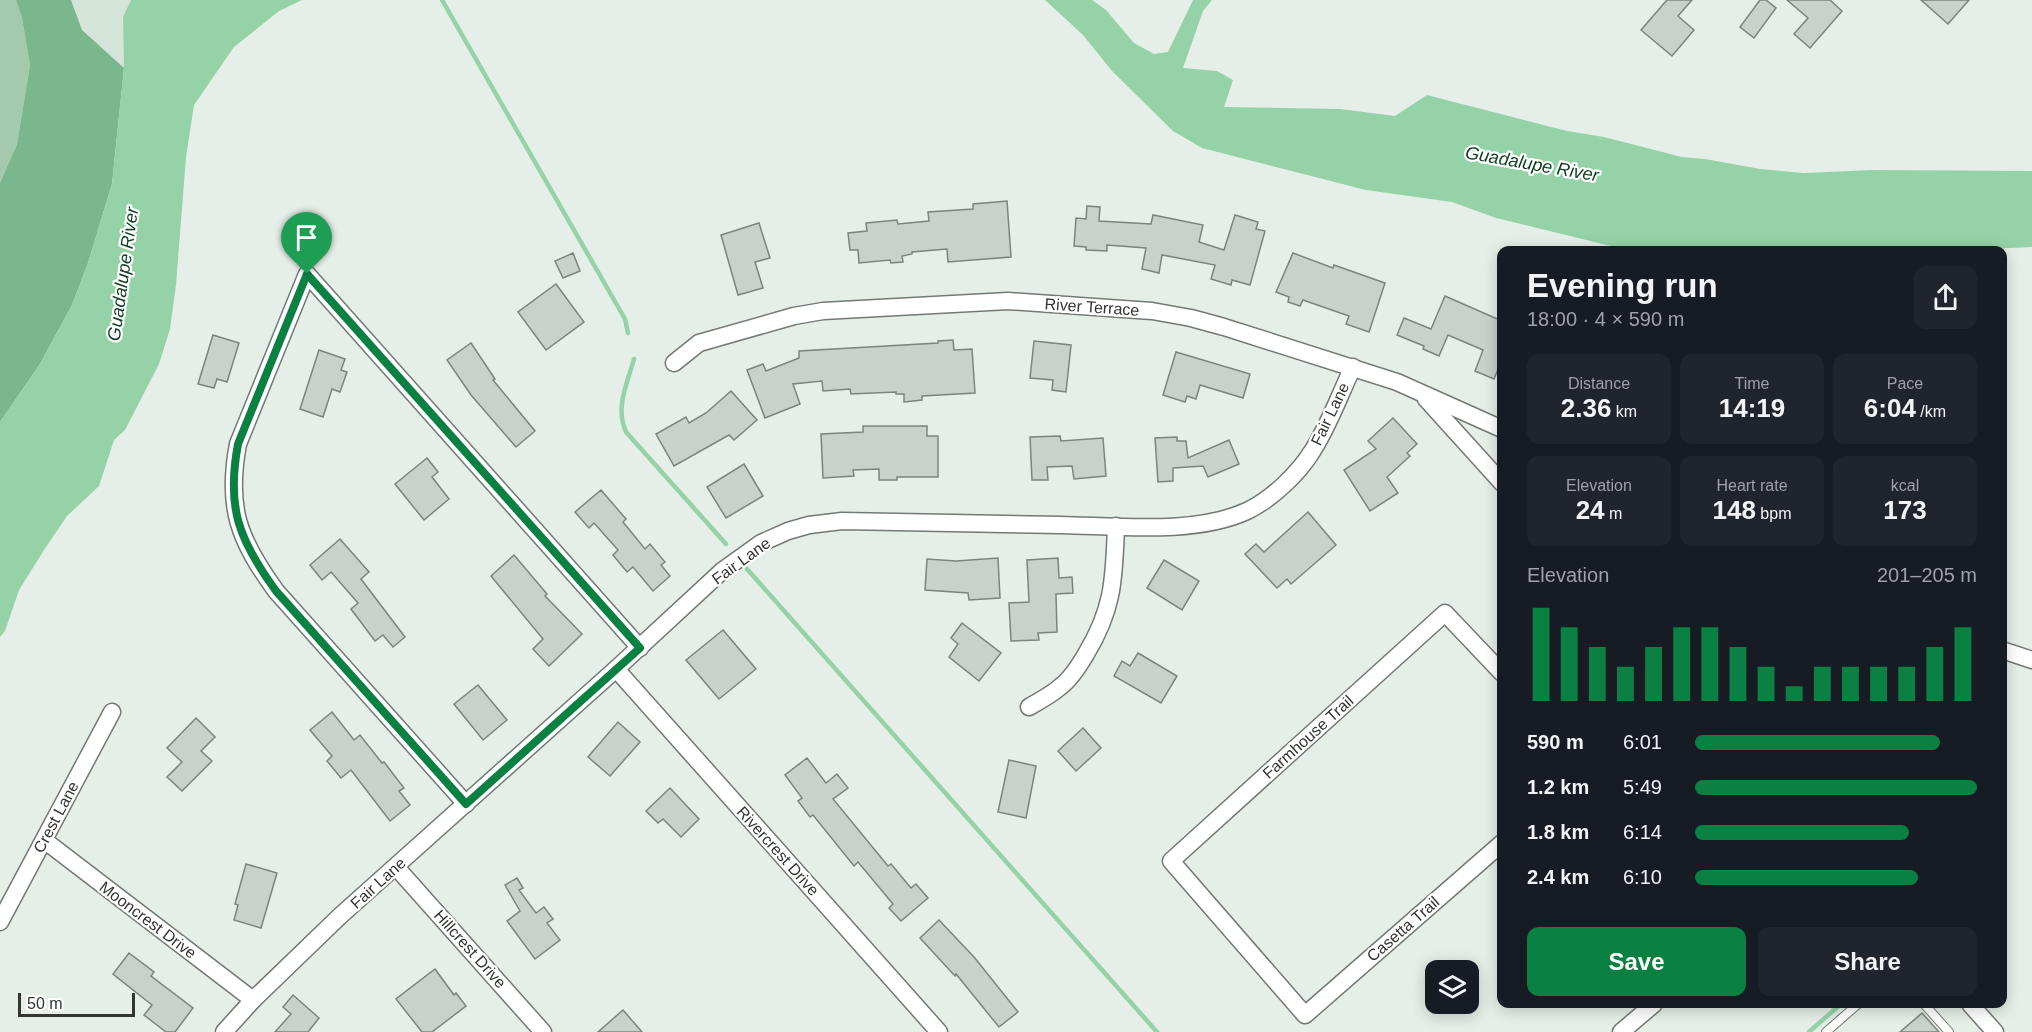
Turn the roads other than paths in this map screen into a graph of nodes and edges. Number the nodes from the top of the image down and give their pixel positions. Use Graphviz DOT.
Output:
graph roads {
  1 [pos="674,363"];
  2 [pos="1353,367"];
  3 [pos="1420,393"];
  4 [pos="1497,427"];
  5 [pos="1497,478"];
  6 [pos="1116,526"];
  7 [pos="640,648"];
  8 [pos="2007,652"];
  9 [pos="2032,660"];
  10 [pos="616,669"];
  11 [pos="1497,669"];
  12 [pos="1029,707"];
  13 [pos="112,712"];
  14 [pos="466,804"];
  15 [pos="44,840"];
  16 [pos="1497,847"];
  17 [pos="396,867"];
  18 [pos="0,922"];
  19 [pos="253,1000"];
  20 [pos="1649,1008"];
  21 [pos="1853,1008"];
  22 [pos="1928,1008"];
  23 [pos="1974,1008"];
  24 [pos="1305,1015"];
  25 [pos="224,1032"];
  26 [pos="543,1032"];
  27 [pos="939,1032"];
  28 [pos="1621,1032"];
  29 [pos="1826,1032"];
  30 [pos="1949,1032"];
  31 [pos="1995,1032"];
  1 -- 2 [label="street, River Terrace"];
  2 -- 3 [label="street, River Terrace"];
  2 -- 6 [label="street, Fair Lane"];
  3 -- 4 [label="street, River Terrace"];
  3 -- 5 [label="street"];
  6 -- 7 [label="street, Fair Lane"];
  6 -- 12 [label="street"];
  7 -- 10 [label="street, Fair Lane"];
  7 -- 14 [label="street"];
  8 -- 9 [label="street"];
  10 -- 14 [label="street, Fair Lane"];
  10 -- 27 [label="street, Rivercrest Drive"];
  11 -- 24 [label="street, Farmhouse Trail"];
  13 -- 15 [label="street, Crest Lane"];
  14 -- 17 [label="street, Fair Lane"];
  15 -- 18 [label="street, Crest Lane"];
  15 -- 19 [label="street, Mooncrest Drive"];
  16 -- 24 [label="street, Casetta Trail"];
  17 -- 19 [label="street, Fair Lane"];
  17 -- 26 [label="street, Hillcrest Drive"];
  19 -- 25 [label="street, Fair Lane"];
  20 -- 28 [label="street"];
  21 -- 29 [label="lane"];
  22 -- 30 [label="lane"];
  23 -- 31 [label="street"];
}
